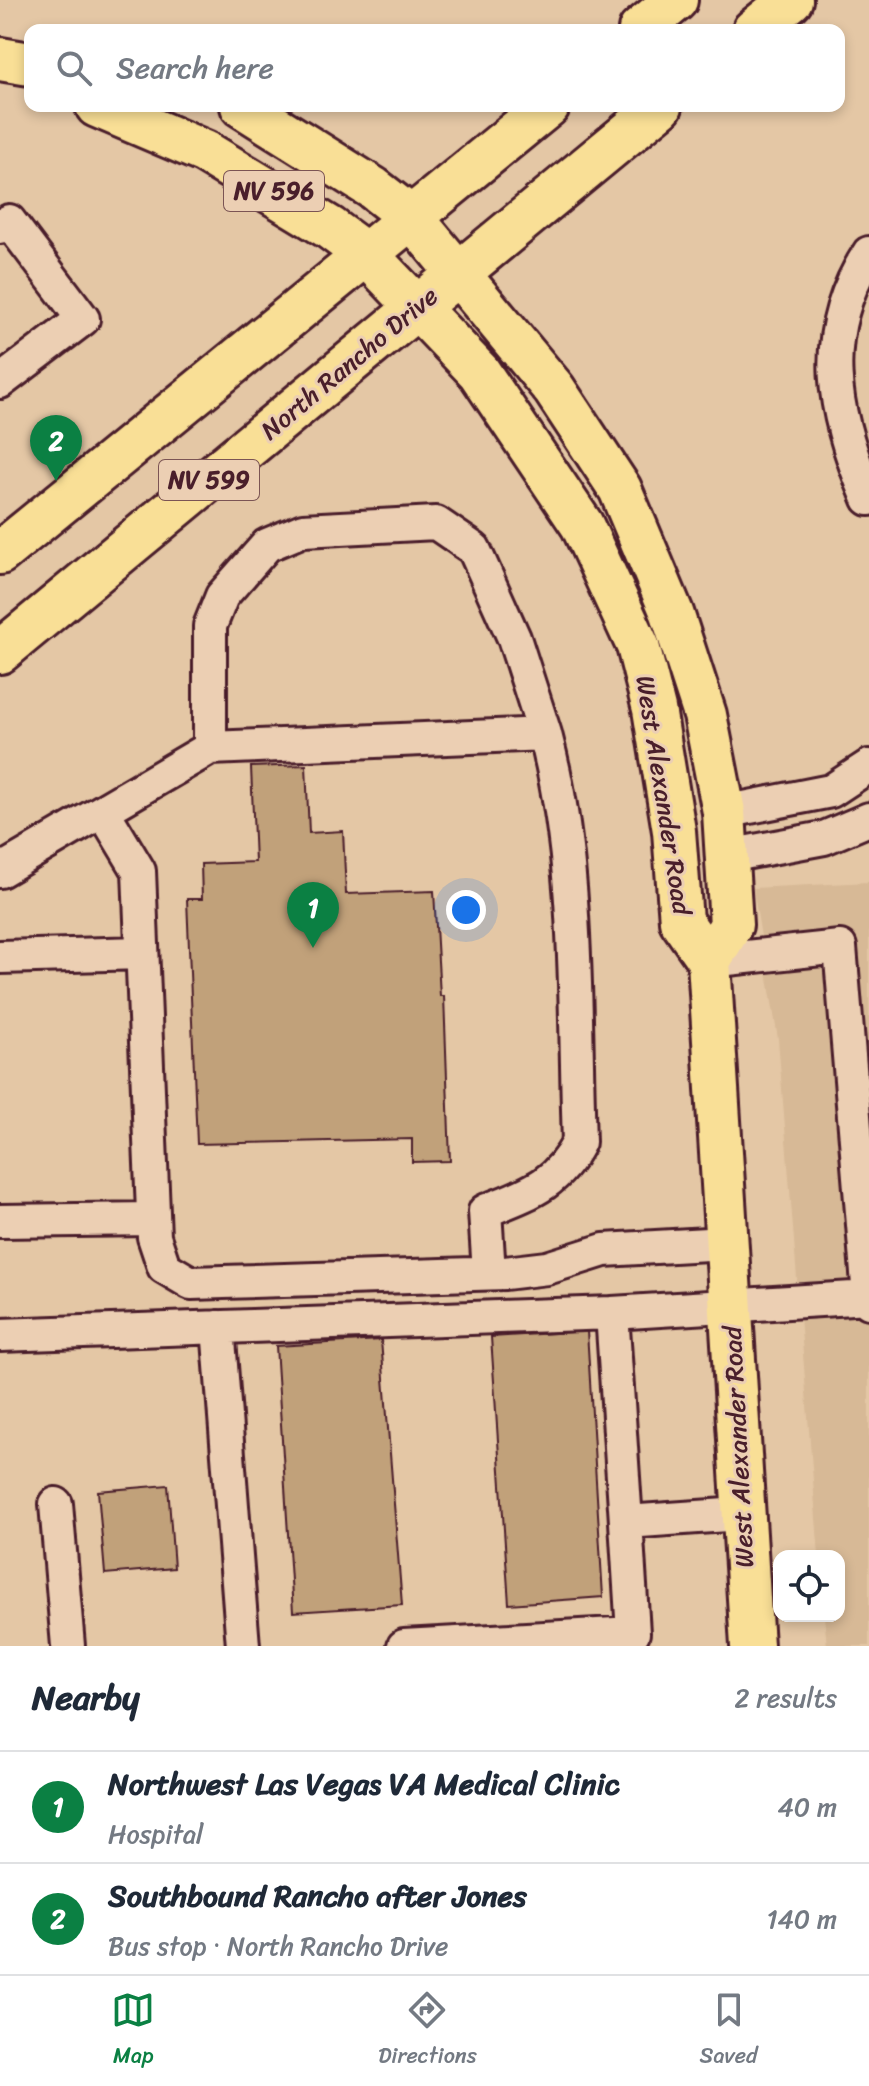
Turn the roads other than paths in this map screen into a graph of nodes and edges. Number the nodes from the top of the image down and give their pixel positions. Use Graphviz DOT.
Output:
graph roads {
  1 [pos="676,0"];
  2 [pos="791,0"];
  3 [pos="647,24"];
  4 [pos="761,24"];
  5 [pos="0,59"];
  6 [pos="24,63"];
  7 [pos="111,112"];
  8 [pos="252,112"];
  9 [pos="541,112"];
  10 [pos="654,112"];
  11 [pos="413,219"];
  12 [pos="0,227"];
  13 [pos="869,253"];
  14 [pos="368,256"];
  15 [pos="459,271"];
  16 [pos="417,307"];
  17 [pos="0,382"];
  18 [pos="869,499"];
  19 [pos="0,553"];
  20 [pos="0,652"];
  21 [pos="545,734"];
  22 [pos="210,748"];
  23 [pos="869,766"];
  24 [pos="103,811"];
  25 [pos="724,812"];
  26 [pos="869,819"];
  27 [pos="728,856"];
  28 [pos="0,871"];
  29 [pos="854,946"];
  30 [pos="142,953"];
  31 [pos="0,957"];
  32 [pos="709,961"];
  33 [pos="153,1219"];
  34 [pos="0,1221"];
  35 [pos="725,1243"];
  36 [pos="489,1273"];
  37 [pos="869,1300"];
  38 [pos="730,1307"];
  39 [pos="612,1313"];
  40 [pos="218,1327"];
  41 [pos="0,1335"];
  42 [pos="56,1504"];
  43 [pos="741,1514"];
  44 [pos="626,1522"];
  45 [pos="68,1646"];
  46 [pos="243,1646"];
  47 [pos="404,1646"];
  48 [pos="752,1646"];
  1 -- 3 [label="main road"];
  2 -- 4 [label="main road"];
  5 -- 6 [label="main road"];
  7 -- 14 [label="main road, NV 596"];
  8 -- 11 [label="main road, NV 596"];
  9 -- 11 [label="main road, NV 599"];
  10 -- 15 [label="main road, North Rancho Drive / NV 599"];
  11 -- 14 [label="main road, NV 599"];
  11 -- 15 [label="main road, NV 596"];
  12 -- 17 [label="street"];
  13 -- 18 [label="street"];
  14 -- 16 [label="main road, NV 596"];
  14 -- 19 [label="main road, NV 599"];
  15 -- 16 [label="main road, North Rancho Drive / NV 599"];
  15 -- 25 [label="main road, West Alexander Road"];
  16 -- 20 [label="main road, North Rancho Drive / NV 599"];
  16 -- 32 [label="main road, West Alexander Road"];
  21 -- 22 [label="street"];
  21 -- 22 [label="street"];
  21 -- 36 [label="street"];
  22 -- 24 [label="street"];
  23 -- 25 [label="street"];
  24 -- 28 [label="street"];
  24 -- 30 [label="street"];
  25 -- 27 [label="main road, West Alexander Road"];
  26 -- 27 [label="street"];
  27 -- 32 [label="main road, West Alexander Road"];
  29 -- 32 [label="street"];
  29 -- 37 [label="street"];
  30 -- 31 [label="street"];
  30 -- 33 [label="street"];
  32 -- 35 [label="main road, West Alexander Road"];
  33 -- 34 [label="street"];
  33 -- 36 [label="street"];
  35 -- 36 [label="street"];
  35 -- 38 [label="main road, West Alexander Road"];
  37 -- 38 [label="street"];
  38 -- 39 [label="street"];
  38 -- 43 [label="main road, West Alexander Road"];
  39 -- 40 [label="street"];
  39 -- 44 [label="street"];
  40 -- 41 [label="street"];
  40 -- 46 [label="street"];
  42 -- 45 [label="street"];
  43 -- 44 [label="street"];
  43 -- 48 [label="main road, West Alexander Road"];
  44 -- 47 [label="street"];
}
